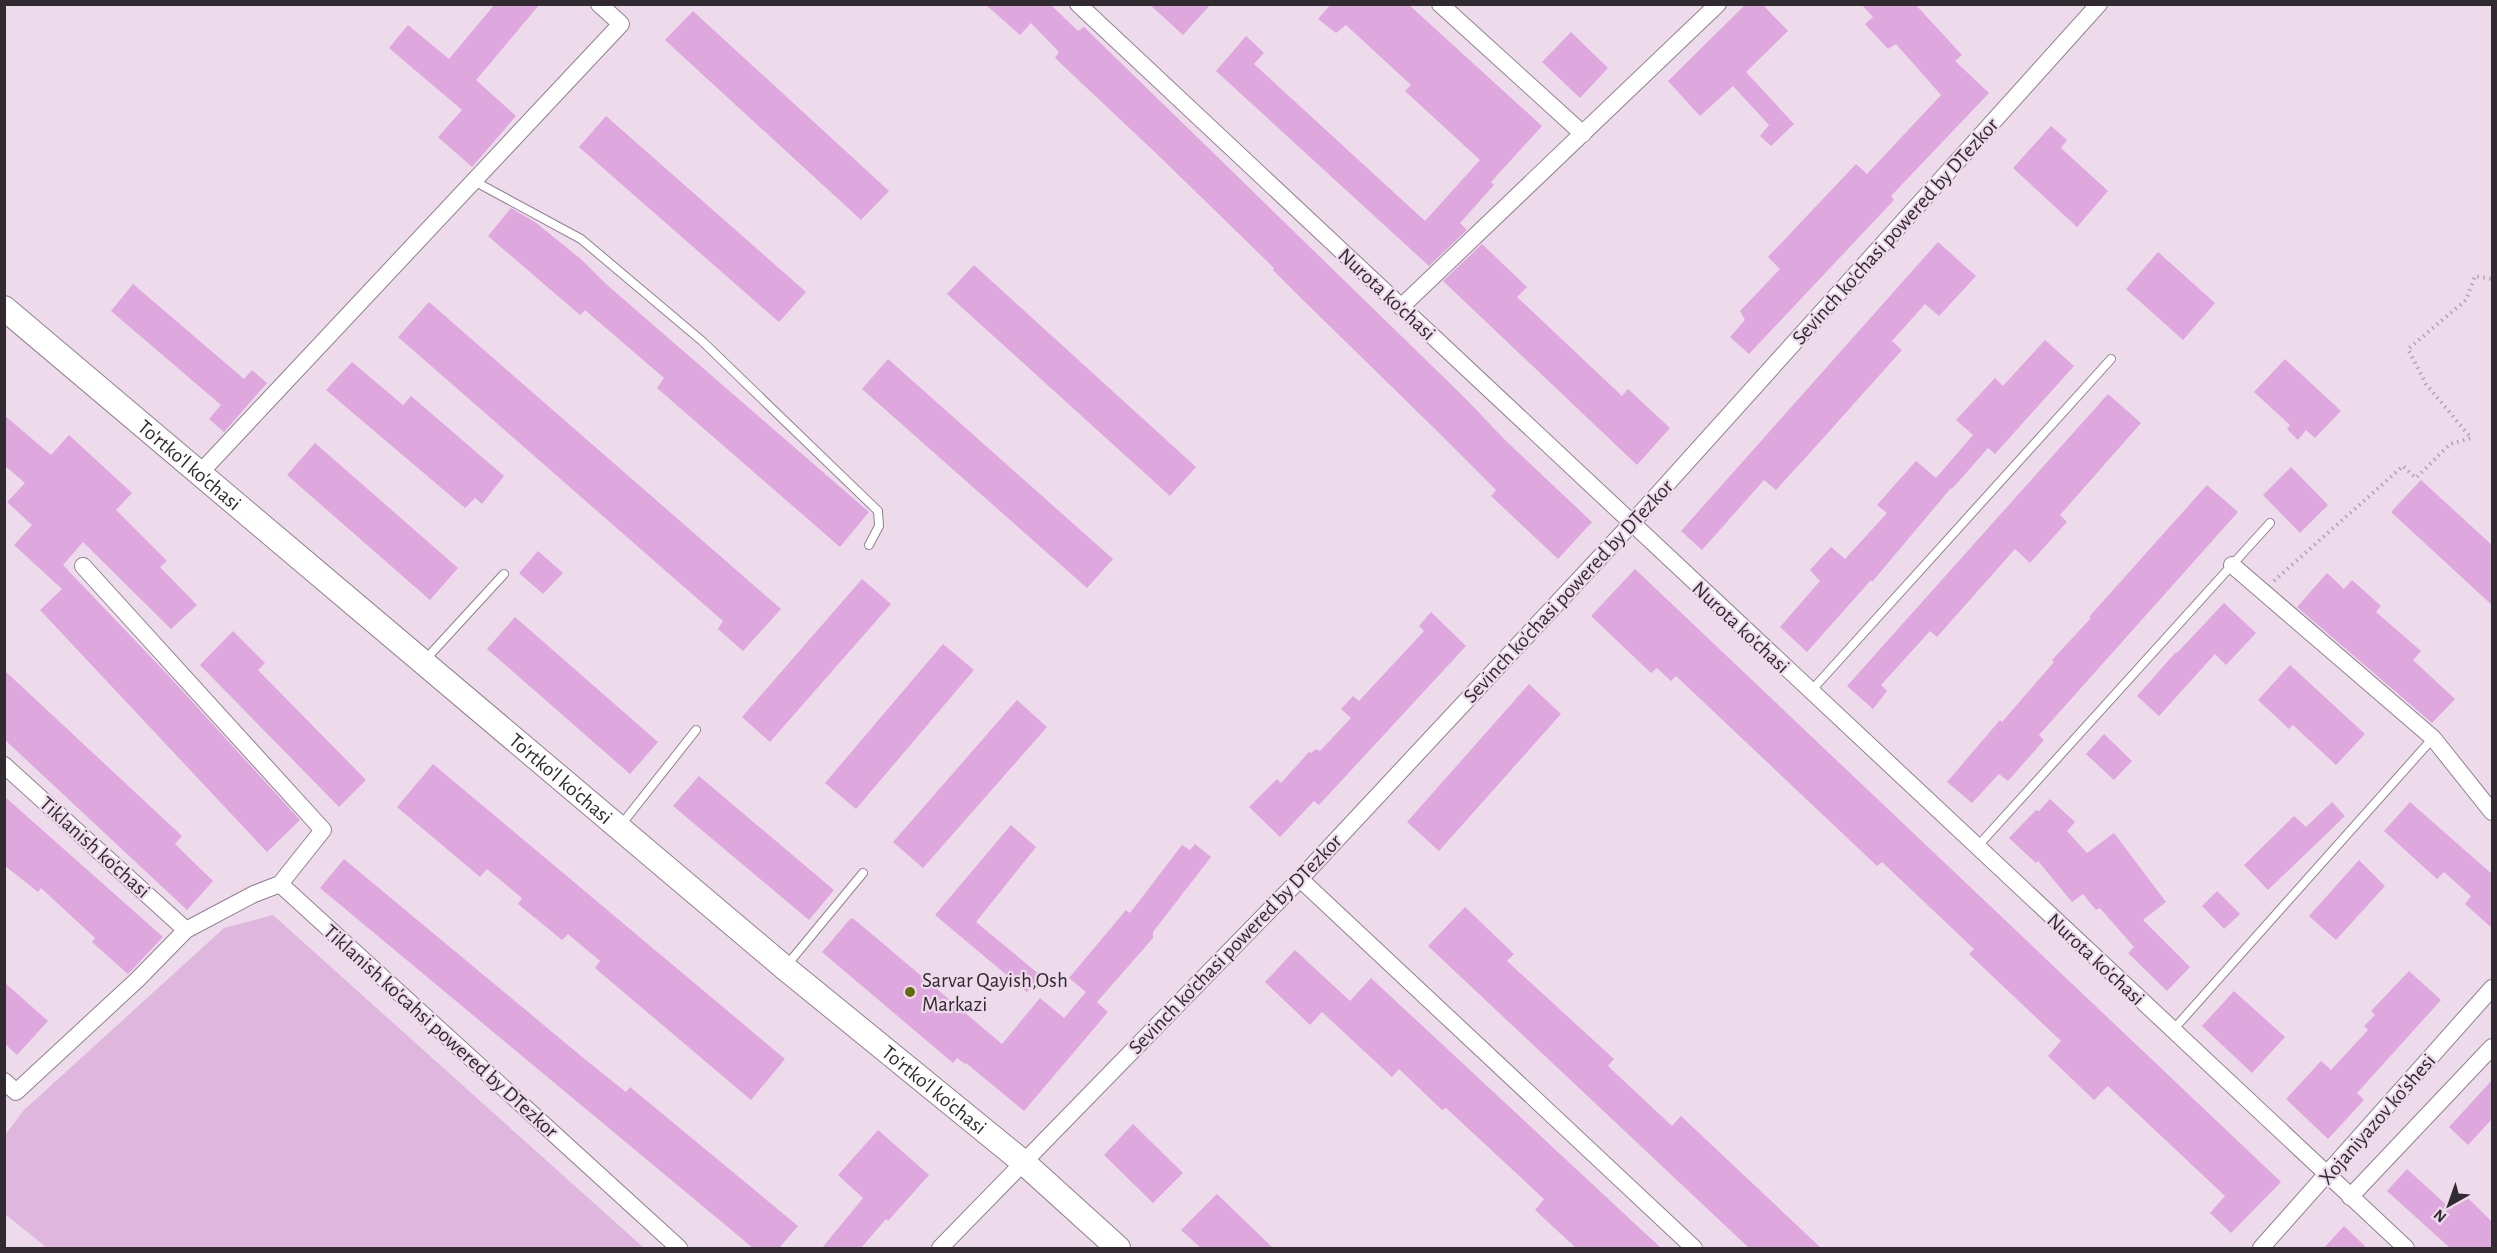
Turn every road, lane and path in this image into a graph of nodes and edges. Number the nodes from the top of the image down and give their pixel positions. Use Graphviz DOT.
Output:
graph roads {
  1 [pos="599,4"];
  2 [pos="1078,4"];
  3 [pos="1718,4"];
  4 [pos="2098,4"];
  5 [pos="1444,6"];
  6 [pos="1583,134"];
  7 [pos="474,181"];
  8 [pos="2493,279"];
  9 [pos="1401,307"];
  10 [pos="4,308"];
  11 [pos="2111,359"];
  12 [pos="200,473"];
  13 [pos="2270,523"];
  14 [pos="1631,524"];
  15 [pos="869,545"];
  16 [pos="2232,565"];
  17 [pos="83,566"];
  18 [pos="504,574"];
  19 [pos="2262,591"];
  20 [pos="423,663"];
  21 [pos="1810,692"];
  22 [pos="696,730"];
  23 [pos="2433,738"];
  24 [pos="4,765"];
  25 [pos="2493,812"];
  26 [pos="619,828"];
  27 [pos="1977,847"];
  28 [pos="863,873"];
  29 [pos="1300,879"];
  30 [pos="280,884"];
  31 [pos="186,930"];
  32 [pos="785,968"];
  33 [pos="2493,988"];
  34 [pos="2172,1030"];
  35 [pos="2493,1047"];
  36 [pos="10,1086"];
  37 [pos="1023,1162"];
  38 [pos="2327,1176"];
  39 [pos="2350,1197"];
  40 [pos="679,1248"];
  41 [pos="940,1248"];
  42 [pos="1118,1248"];
  43 [pos="1694,1248"];
  44 [pos="2261,1248"];
  45 [pos="2406,1248"];
  1 -- 7 [label="street"];
  2 -- 9 [label="street, Nurota ko'chasi"];
  3 -- 6 [label="street"];
  4 -- 14 [label="street, Sevinch ko'chasi powered by DTezkor"];
  5 -- 6 [label="street"];
  6 -- 9 [label="street"];
  7 -- 12 [label="street"];
  7 -- 15 [label="lane"];
  8 -- 19 [label="path"];
  9 -- 14 [label="street, Nurota ko'chasi"];
  10 -- 12 [label="street, To'rtko'l ko'chasi"];
  11 -- 21 [label="lane"];
  12 -- 20 [label="street, To'rtko'l ko'chasi"];
  13 -- 16 [label="lane"];
  14 -- 21 [label="street, Nurota ko'chasi"];
  14 -- 29 [label="street, Sevinch ko'chasi powered by DTezkor"];
  16 -- 19 [label="street"];
  16 -- 27 [label="lane"];
  17 -- 30 [label="street"];
  18 -- 20 [label="lane"];
  19 -- 23 [label="street"];
  20 -- 26 [label="street, To'rtko'l ko'chasi"];
  21 -- 27 [label="street, Nurota ko'chasi"];
  22 -- 26 [label="lane"];
  23 -- 25 [label="street"];
  23 -- 34 [label="lane"];
  24 -- 31 [label="street, Tiklanish ko'chasi"];
  26 -- 32 [label="street, To'rtko'l ko'chasi"];
  27 -- 34 [label="street, Nurota ko'chasi"];
  28 -- 32 [label="lane"];
  29 -- 37 [label="street, Sevinch ko'chasi powered by DTezkor"];
  29 -- 43 [label="street"];
  30 -- 31 [label="street"];
  30 -- 40 [label="street, Tiklanish ko'cahsi powered by DTezkor"];
  31 -- 36 [label="street"];
  32 -- 37 [label="street, To'rtko'l ko'chasi"];
  33 -- 38 [label="street, Xojaniyazov ko'shesi"];
  34 -- 38 [label="street, Nurota ko'chasi"];
  35 -- 39 [label="street"];
  37 -- 41 [label="street, Sevinch ko'chasi powered by DTezkor"];
  37 -- 42 [label="street, To'rtko'l ko'chasi"];
  38 -- 39 [label="street, Nurota ko'chasi"];
  38 -- 44 [label="street, Xojaniyazov ko'shesi"];
  39 -- 45 [label="street, Nurota ko'chasi"];
}
